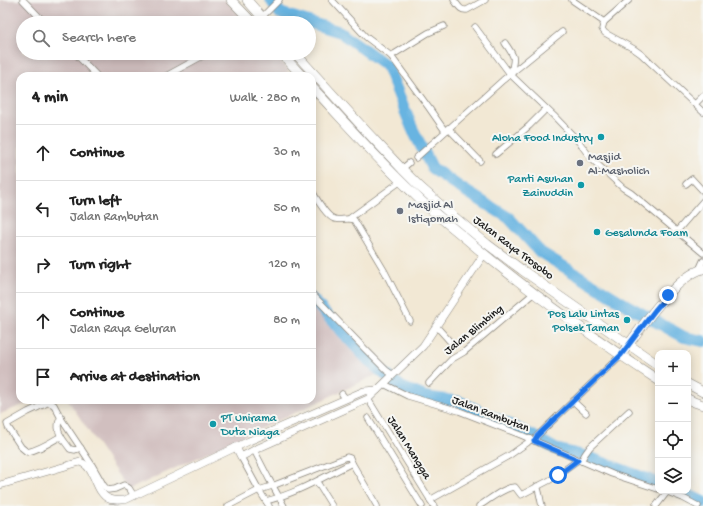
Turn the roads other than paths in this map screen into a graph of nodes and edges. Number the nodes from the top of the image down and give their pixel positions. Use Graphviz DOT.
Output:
graph roads {
  1 [pos="23,0"];
  2 [pos="232,0"];
  3 [pos="247,0"];
  4 [pos="279,0"];
  5 [pos="332,0"];
  6 [pos="454,0"];
  7 [pos="486,0"];
  8 [pos="572,0"];
  9 [pos="629,0"];
  10 [pos="38,16"];
  11 [pos="247,16"];
  12 [pos="265,16"];
  13 [pos="267,16"];
  14 [pos="604,22"];
  15 [pos="444,26"];
  16 [pos="475,27"];
  17 [pos="562,32"];
  18 [pos="505,43"];
  19 [pos="392,58"];
  20 [pos="82,60"];
  21 [pos="195,60"];
  22 [pos="287,60"];
  23 [pos="301,60"];
  24 [pos="93,72"];
  25 [pos="173,72"];
  26 [pos="298,72"];
  27 [pos="312,72"];
  28 [pos="511,74"];
  29 [pos="316,76"];
  30 [pos="316,91"];
  31 [pos="703,96"];
  32 [pos="695,104"];
  33 [pos="546,109"];
  34 [pos="703,112"];
  35 [pos="447,130"];
  36 [pos="496,154"];
  37 [pos="417,157"];
  38 [pos="480,161"];
  39 [pos="401,181"];
  40 [pos="686,184"];
  41 [pos="703,191"];
  42 [pos="316,197"];
  43 [pos="703,201"];
  44 [pos="350,218"];
  45 [pos="677,231"];
  46 [pos="703,253"];
  47 [pos="484,254"];
  48 [pos="702,267"];
  49 [pos="534,293"];
  50 [pos="316,298"];
  51 [pos="410,321"];
  52 [pos="437,327"];
  53 [pos="629,345"];
  54 [pos="454,346"];
  55 [pos="621,355"];
  56 [pos="655,363"];
  57 [pos="655,378"];
  58 [pos="389,379"];
  59 [pos="429,383"];
  60 [pos="691,386"];
  61 [pos="377,390"];
  62 [pos="703,392"];
  63 [pos="368,399"];
  64 [pos="691,400"];
  65 [pos="573,401"];
  66 [pos="45,404"];
  67 [pos="50,404"];
  68 [pos="703,405"];
  69 [pos="629,411"];
  70 [pos="586,413"];
  71 [pos="61,418"];
  72 [pos="368,418"];
  73 [pos="61,436"];
  74 [pos="534,439"];
  75 [pos="249,441"];
  76 [pos="236,447"];
  77 [pos="81,448"];
  78 [pos="254,450"];
  79 [pos="241,457"];
  80 [pos="582,458"];
  81 [pos="352,463"];
  82 [pos="317,482"];
  83 [pos="0,485"];
  84 [pos="272,486"];
  85 [pos="537,486"];
  86 [pos="655,488"];
  87 [pos="259,490"];
  88 [pos="664,494"];
  89 [pos="673,494"];
  90 [pos="134,496"];
  91 [pos="279,498"];
  92 [pos="430,500"];
  93 [pos="267,503"];
  94 [pos="228,506"];
  95 [pos="284,506"];
  96 [pos="332,506"];
  97 [pos="377,506"];
  98 [pos="422,506"];
  99 [pos="434,506"];
  100 [pos="479,506"];
  101 [pos="542,506"];
  102 [pos="656,506"];
  103 [pos="698,506"];
  1 -- 10 [label="street"];
  2 -- 11 [label="main road"];
  3 -- 12 [label="main road"];
  4 -- 13 [label="street"];
  5 -- 19 [label="street"];
  6 -- 7 [label="street"];
  8 -- 14 [label="street"];
  9 -- 14 [label="street"];
  14 -- 32 [label="street"];
  15 -- 19 [label="street"];
  16 -- 28 [label="street"];
  17 -- 28 [label="street"];
  18 -- 28 [label="street"];
  19 -- 35 [label="street"];
  20 -- 24 [label="street"];
  21 -- 25 [label="street"];
  22 -- 26 [label="main road"];
  23 -- 27 [label="main road, Jalan Raya Trosobo"];
  28 -- 33 [label="street"];
  28 -- 35 [label="street"];
  29 -- 53 [label="main road, Jalan Raya Trosobo"];
  30 -- 39 [label="main road, Jalan Raya Trosobo"];
  31 -- 32 [label="street"];
  32 -- 34 [label="street"];
  33 -- 36 [label="street"];
  33 -- 45 [label="street"];
  35 -- 37 [label="street"];
  35 -- 38 [label="street"];
  39 -- 44 [label="street"];
  39 -- 47 [label="main road, Jalan Raya Trosobo"];
  40 -- 41 [label="street"];
  42 -- 44 [label="street"];
  43 -- 45 [label="street"];
  44 -- 51 [label="street"];
  45 -- 46 [label="street"];
  47 -- 49 [label="main road, Jalan Raya Trosobo"];
  47 -- 52 [label="street"];
  48 -- 53 [label="main road"];
  49 -- 55 [label="main road, Jalan Raya Trosobo"];
  49 -- 59 [label="street, Jalan Blimbing"];
  50 -- 58 [label="street, Jalan Rambutan"];
  52 -- 54 [label="street"];
  52 -- 58 [label="street"];
  53 -- 55 [label="main road"];
  53 -- 56 [label="main road, Jalan Raya Trosobo"];
  55 -- 57 [label="main road, Jalan Raya Trosobo"];
  55 -- 65 [label="street"];
  58 -- 61 [label="street"];
  58 -- 74 [label="street, Jalan Rambutan"];
  60 -- 62 [label="main road"];
  61 -- 63 [label="street"];
  61 -- 75 [label="street"];
  63 -- 78 [label="street"];
  63 -- 92 [label="street, Jalan Mangga"];
  64 -- 68 [label="main road"];
  65 -- 70 [label="street"];
  65 -- 74 [label="street"];
  66 -- 73 [label="street"];
  67 -- 71 [label="street"];
  69 -- 80 [label="street"];
  71 -- 73 [label="street"];
  71 -- 77 [label="street"];
  72 -- 98 [label="street"];
  73 -- 77 [label="street"];
  74 -- 80 [label="street, Jalan Rambutan"];
  74 -- 92 [label="street"];
  75 -- 76 [label="street"];
  75 -- 78 [label="street"];
  76 -- 79 [label="street"];
  76 -- 90 [label="street"];
  77 -- 90 [label="street"];
  78 -- 79 [label="street"];
  78 -- 84 [label="street"];
  79 -- 87 [label="street"];
  80 -- 85 [label="street"];
  80 -- 86 [label="street, Jalan Rambutan"];
  81 -- 82 [label="street"];
  81 -- 84 [label="street"];
  81 -- 97 [label="street"];
  82 -- 91 [label="street"];
  82 -- 96 [label="street"];
  83 -- 90 [label="street"];
  84 -- 87 [label="street"];
  84 -- 91 [label="street"];
  85 -- 100 [label="street"];
  85 -- 101 [label="street"];
  87 -- 93 [label="street"];
  87 -- 94 [label="street"];
  88 -- 102 [label="street"];
  89 -- 103 [label="street"];
  91 -- 93 [label="street"];
  91 -- 95 [label="street"];
  92 -- 99 [label="street, Jalan Mangga"];
}
